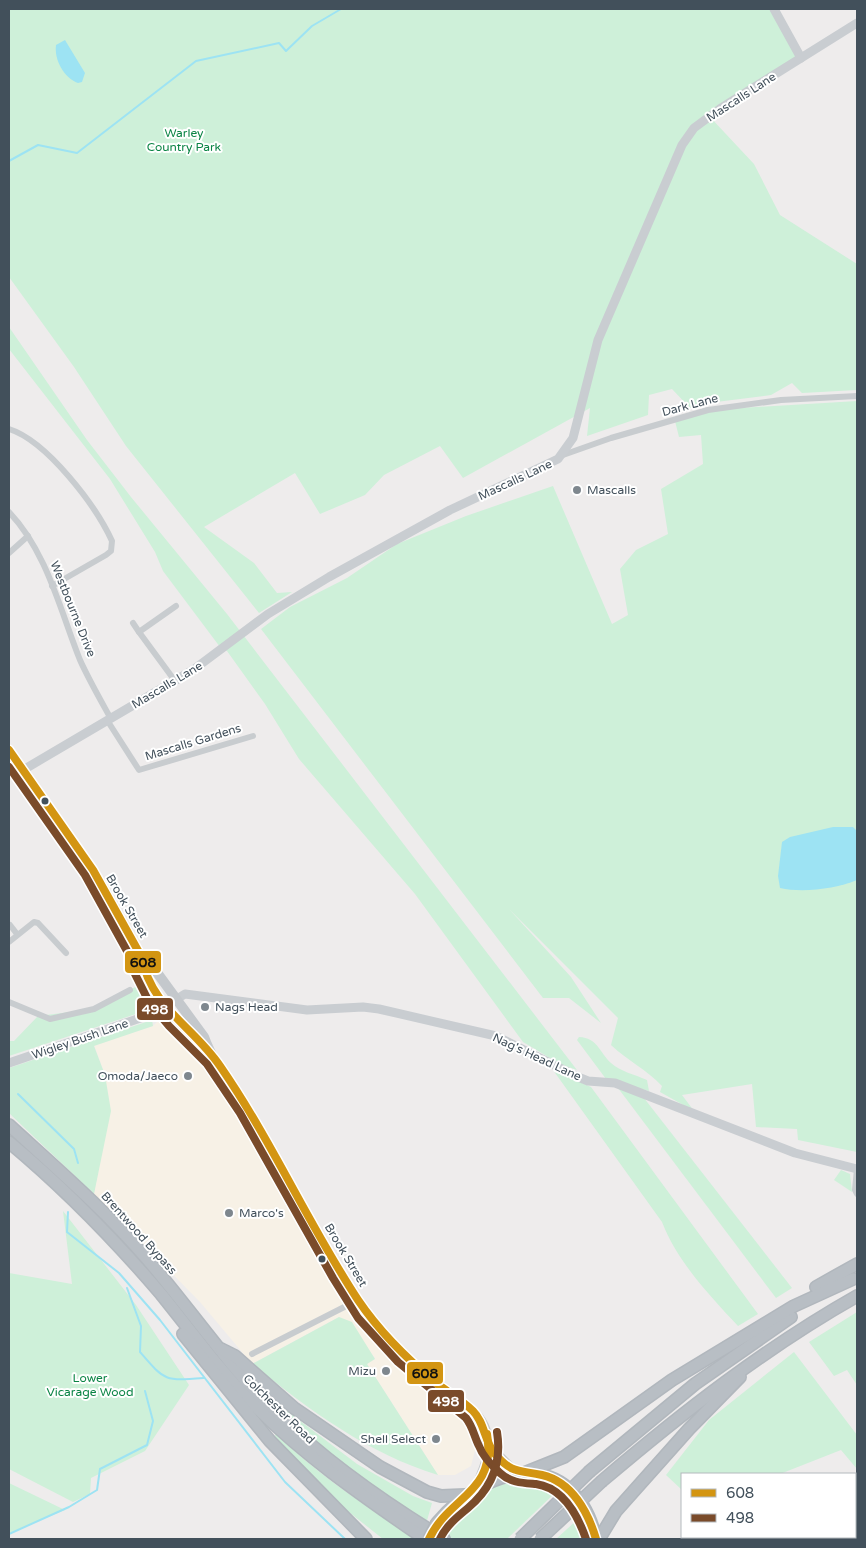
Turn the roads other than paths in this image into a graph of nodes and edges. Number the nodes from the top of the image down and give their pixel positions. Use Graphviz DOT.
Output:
graph roads {
  1 [pos="774,9"];
  2 [pos="857,23"];
  3 [pos="801,58"];
  4 [pos="857,396"];
  5 [pos="9,429"];
  6 [pos="573,438"];
  7 [pos="585,447"];
  8 [pos="562,455"];
  9 [pos="9,512"];
  10 [pos="28,536"];
  11 [pos="9,553"];
  12 [pos="52,586"];
  13 [pos="176,606"];
  14 [pos="133,623"];
  15 [pos="139,632"];
  16 [pos="175,681"];
  17 [pos="109,719"];
  18 [pos="253,736"];
  19 [pos="9,750"];
  20 [pos="23,770"];
  21 [pos="9,776"];
  22 [pos="10,925"];
  23 [pos="17,934"];
  24 [pos="9,942"];
  25 [pos="66,953"];
  26 [pos="142,956"];
  27 [pos="130,990"];
  28 [pos="176,999"];
  29 [pos="9,1002"];
  30 [pos="165,1007"];
  31 [pos="208,1051"];
  32 [pos="9,1063"];
  33 [pos="9,1125"];
  34 [pos="9,1142"];
  35 [pos="857,1169"];
  36 [pos="857,1194"];
  37 [pos="857,1264"];
  38 [pos="140,1271"];
  39 [pos="855,1277"];
  40 [pos="857,1296"];
  41 [pos="358,1300"];
  42 [pos="218,1348"];
  43 [pos="252,1354"];
  44 [pos="754,1361"];
  45 [pos="672,1380"];
  46 [pos="490,1447"];
  47 [pos="520,1473"];
  48 [pos="476,1487"];
  49 [pos="465,1496"];
  50 [pos="351,1523"];
  51 [pos="366,1539"];
  52 [pos="375,1539"];
  53 [pos="425,1539"];
  54 [pos="429,1539"];
  55 [pos="444,1539"];
  56 [pos="520,1539"];
  57 [pos="540,1539"];
  58 [pos="597,1539"];
  1 -- 3 [label="street"];
  2 -- 3 [label="street, Mascalls Lane"];
  3 -- 6 [label="street, Mascalls Lane"];
  4 -- 7 [label="street, Dark Lane"];
  5 -- 12 [label="street"];
  6 -- 7 [label="street"];
  6 -- 8 [label="street, Mascalls Lane"];
  7 -- 8 [label="street, Dark Lane"];
  8 -- 16 [label="street, Mascalls Lane"];
  9 -- 10 [label="street, Westbourne Drive"];
  10 -- 11 [label="street"];
  10 -- 12 [label="street, Westbourne Drive"];
  12 -- 17 [label="street, Westbourne Drive"];
  13 -- 15 [label="street"];
  14 -- 15 [label="street"];
  15 -- 16 [label="street"];
  16 -- 17 [label="street, Mascalls Lane"];
  17 -- 18 [label="street, Mascalls Gardens"];
  17 -- 20 [label="street, Mascalls Lane"];
  19 -- 20 [label="main road, Brook Street"];
  20 -- 21 [label="street"];
  20 -- 26 [label="main road, Brook Street"];
  22 -- 23 [label="street"];
  23 -- 24 [label="street"];
  23 -- 25 [label="street"];
  26 -- 28 [label="main road, Brook Street"];
  26 -- 30 [label="main road, Brook Street"];
  27 -- 29 [label="street"];
  28 -- 30 [label="street, Wigley Bush Lane"];
  28 -- 31 [label="main road, Brook Street"];
  28 -- 35 [label="street, Nag's Head Lane"];
  30 -- 31 [label="main road, Brook Street"];
  30 -- 32 [label="street, Wigley Bush Lane"];
  31 -- 41 [label="main road, Brook Street"];
  33 -- 42 [label="highway, Brentwood Bypass"];
  34 -- 38 [label="highway, Brentwood Bypass"];
  35 -- 36 [label="street, Nag's Head Lane"];
  37 -- 45 [label="highway"];
  38 -- 50 [label="highway"];
  38 -- 53 [label="highway, Colchester Road"];
  39 -- 45 [label="highway"];
  39 -- 56 [label="highway, bridge"];
  40 -- 44 [label="highway"];
  41 -- 43 [label="street"];
  41 -- 46 [label="main road, Brook Street"];
  42 -- 49 [label="highway"];
  42 -- 55 [label="highway, Colchester Road"];
  44 -- 57 [label="highway, bridge"];
  44 -- 58 [label="highway"];
  45 -- 47 [label="highway"];
  46 -- 47 [label="main road, Brook Street"];
  46 -- 48 [label="main road"];
  47 -- 48 [label="highway"];
  47 -- 58 [label="highway"];
  48 -- 49 [label="highway"];
  49 -- 54 [label="highway, bridge"];
  50 -- 51 [label="highway"];
  50 -- 52 [label="highway"];
}
